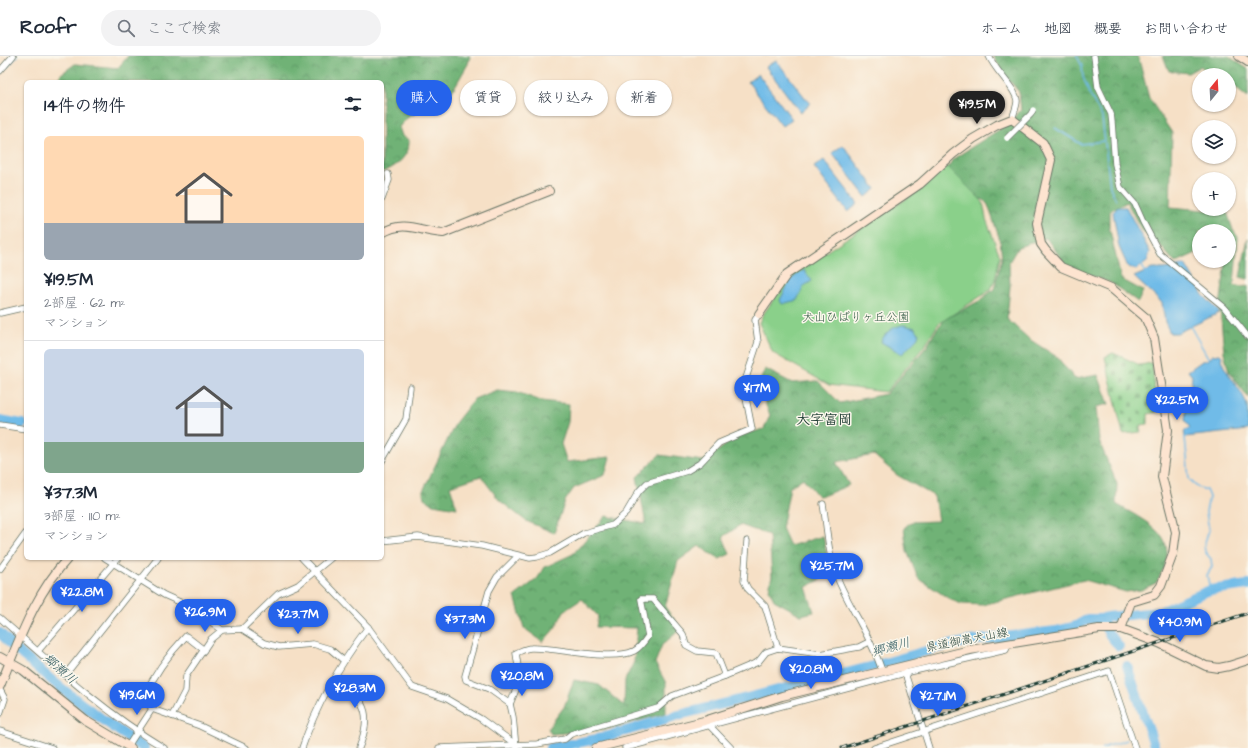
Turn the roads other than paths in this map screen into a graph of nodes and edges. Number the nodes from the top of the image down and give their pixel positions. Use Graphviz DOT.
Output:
graph roads {
  1 [pos="13,56"];
  2 [pos="989,56"];
  3 [pos="1094,56"];
  4 [pos="1239,56"];
  5 [pos="1248,62"];
  6 [pos="0,71"];
  7 [pos="1033,110"];
  8 [pos="1012,119"];
  9 [pos="1007,138"];
  10 [pos="388,174"];
  11 [pos="548,191"];
  12 [pos="384,194"];
  13 [pos="384,232"];
  14 [pos="24,307"];
  15 [pos="0,313"];
  16 [pos="759,314"];
  17 [pos="1248,337"];
  18 [pos="410,387"];
  19 [pos="0,425"];
  20 [pos="24,428"];
  21 [pos="384,458"];
  22 [pos="823,504"];
  23 [pos="24,536"];
  24 [pos="384,541"];
  25 [pos="747,541"];
  26 [pos="518,556"];
  27 [pos="66,560"];
  28 [pos="108,560"];
  29 [pos="116,560"];
  30 [pos="156,560"];
  31 [pos="304,560"];
  32 [pos="329,560"];
  33 [pos="113,563"];
  34 [pos="1,566"];
  35 [pos="315,571"];
  36 [pos="140,580"];
  37 [pos="0,618"];
  38 [pos="368,627"];
  39 [pos="1119,628"];
  40 [pos="242,629"];
  41 [pos="222,630"];
  42 [pos="20,636"];
  43 [pos="869,642"];
  44 [pos="778,648"];
  45 [pos="204,650"];
  46 [pos="38,651"];
  47 [pos="0,657"];
  48 [pos="343,660"];
  49 [pos="1248,660"];
  50 [pos="4,663"];
  51 [pos="881,669"];
  52 [pos="904,670"];
  53 [pos="65,675"];
  54 [pos="725,676"];
  55 [pos="336,677"];
  56 [pos="0,686"];
  57 [pos="0,690"];
  58 [pos="510,704"];
  59 [pos="152,709"];
  60 [pos="0,714"];
  61 [pos="172,716"];
  62 [pos="707,724"];
  63 [pos="0,731"];
  64 [pos="924,731"];
  65 [pos="138,732"];
  66 [pos="515,746"];
  67 [pos="129,747"];
  68 [pos="52,748"];
  69 [pos="164,748"];
  70 [pos="246,748"];
  71 [pos="302,748"];
  72 [pos="359,748"];
  73 [pos="439,748"];
  74 [pos="596,748"];
  75 [pos="625,748"];
  76 [pos="731,748"];
  77 [pos="874,748"];
  78 [pos="929,748"];
  79 [pos="1135,748"];
  1 -- 6 [label="street"];
  2 -- 8 [label="street"];
  3 -- 17 [label="street"];
  4 -- 5 [label="street"];
  7 -- 9 [label="street, bridge"];
  8 -- 16 [label="street"];
  8 -- 39 [label="street"];
  10 -- 12 [label="street"];
  11 -- 13 [label="street"];
  14 -- 15 [label="street"];
  16 -- 26 [label="street"];
  18 -- 21 [label="street"];
  19 -- 20 [label="street"];
  22 -- 43 [label="street"];
  23 -- 34 [label="street"];
  24 -- 26 [label="street"];
  25 -- 44 [label="street"];
  26 -- 58 [label="street"];
  27 -- 42 [label="street"];
  28 -- 33 [label="street"];
  29 -- 33 [label="street"];
  30 -- 36 [label="street"];
  31 -- 35 [label="street"];
  32 -- 35 [label="street"];
  33 -- 36 [label="street"];
  33 -- 46 [label="street"];
  35 -- 38 [label="street"];
  35 -- 40 [label="street"];
  36 -- 41 [label="street"];
  36 -- 53 [label="street"];
  37 -- 42 [label="street"];
  38 -- 48 [label="street"];
  38 -- 66 [label="street"];
  39 -- 49 [label="street, 県道御嵩犬山線"];
  39 -- 52 [label="street, 県道御嵩犬山線"];
  40 -- 41 [label="street"];
  40 -- 48 [label="street"];
  41 -- 45 [label="street"];
  42 -- 46 [label="street"];
  42 -- 50 [label="street"];
  43 -- 44 [label="street"];
  43 -- 51 [label="street"];
  44 -- 54 [label="street"];
  45 -- 59 [label="street"];
  45 -- 61 [label="street"];
  46 -- 53 [label="street"];
  47 -- 50 [label="street"];
  48 -- 55 [label="street"];
  50 -- 56 [label="street"];
  50 -- 67 [label="street"];
  51 -- 52 [label="street, 県道御嵩犬山線"];
  51 -- 62 [label="street, 県道御嵩犬山線"];
  52 -- 62 [label="street"];
  52 -- 64 [label="street"];
  53 -- 65 [label="street"];
  54 -- 58 [label="street"];
  54 -- 66 [label="street"];
  55 -- 71 [label="street"];
  55 -- 72 [label="street"];
  57 -- 60 [label="street"];
  58 -- 66 [label="street"];
  59 -- 61 [label="street"];
  59 -- 65 [label="street"];
  61 -- 70 [label="street"];
  62 -- 74 [label="street, 県道御嵩犬山線"];
  62 -- 75 [label="street"];
  62 -- 76 [label="street"];
  63 -- 68 [label="street"];
  64 -- 77 [label="street"];
  64 -- 78 [label="street"];
  64 -- 79 [label="street"];
  65 -- 67 [label="street"];
  65 -- 69 [label="street"];
  66 -- 73 [label="street"];
}
